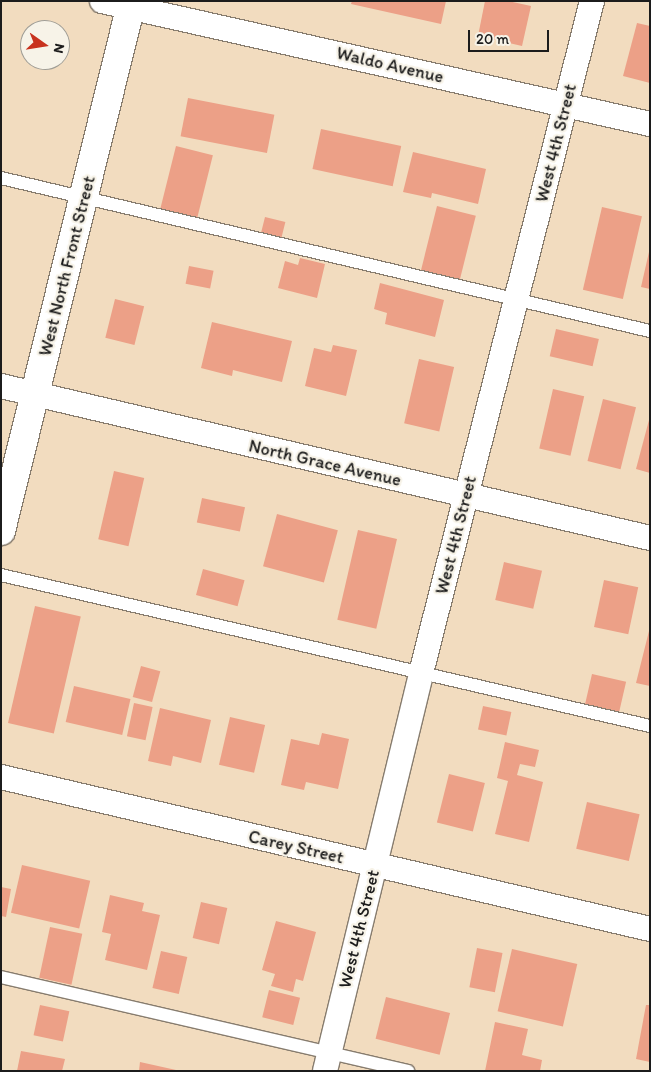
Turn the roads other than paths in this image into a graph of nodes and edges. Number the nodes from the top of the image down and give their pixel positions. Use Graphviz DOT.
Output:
graph roads {
  1 [pos="102,1"];
  2 [pos="592,1"];
  3 [pos="131,4"];
  4 [pos="566,104"];
  5 [pos="650,124"];
  6 [pos="1,178"];
  7 [pos="84,197"];
  8 [pos="516,299"];
  9 [pos="650,331"];
  10 [pos="1,386"];
  11 [pos="35,394"];
  12 [pos="466,496"];
  13 [pos="1,531"];
  14 [pos="650,538"];
  15 [pos="1,575"];
  16 [pos="421,673"];
  17 [pos="650,726"];
  18 [pos="1,777"];
  19 [pos="374,865"];
  20 [pos="650,929"];
  21 [pos="1,977"];
  22 [pos="327,1062"];
  23 [pos="408,1071"];
  1 -- 3 [label="street, Waldo Avenue"];
  2 -- 4 [label="street, West 4th Street"];
  3 -- 4 [label="street, Waldo Avenue"];
  3 -- 7 [label="street, West North Front Street"];
  4 -- 5 [label="street, Waldo Avenue"];
  4 -- 8 [label="street, West 4th Street"];
  6 -- 7 [label="lane"];
  7 -- 8 [label="lane"];
  7 -- 11 [label="street, West North Front Street"];
  8 -- 9 [label="lane"];
  8 -- 12 [label="street, West 4th Street"];
  10 -- 11 [label="street, North Grace Avenue"];
  11 -- 12 [label="street, North Grace Avenue"];
  11 -- 13 [label="street, West North Front Street"];
  12 -- 14 [label="street, North Grace Avenue"];
  12 -- 16 [label="street, West 4th Street"];
  15 -- 16 [label="lane"];
  16 -- 17 [label="lane"];
  16 -- 19 [label="street, West 4th Street"];
  18 -- 19 [label="street, Carey Street"];
  19 -- 20 [label="street, Carey Street"];
  19 -- 22 [label="street, West 4th Street"];
  21 -- 22 [label="lane"];
  22 -- 23 [label="lane"];
}
